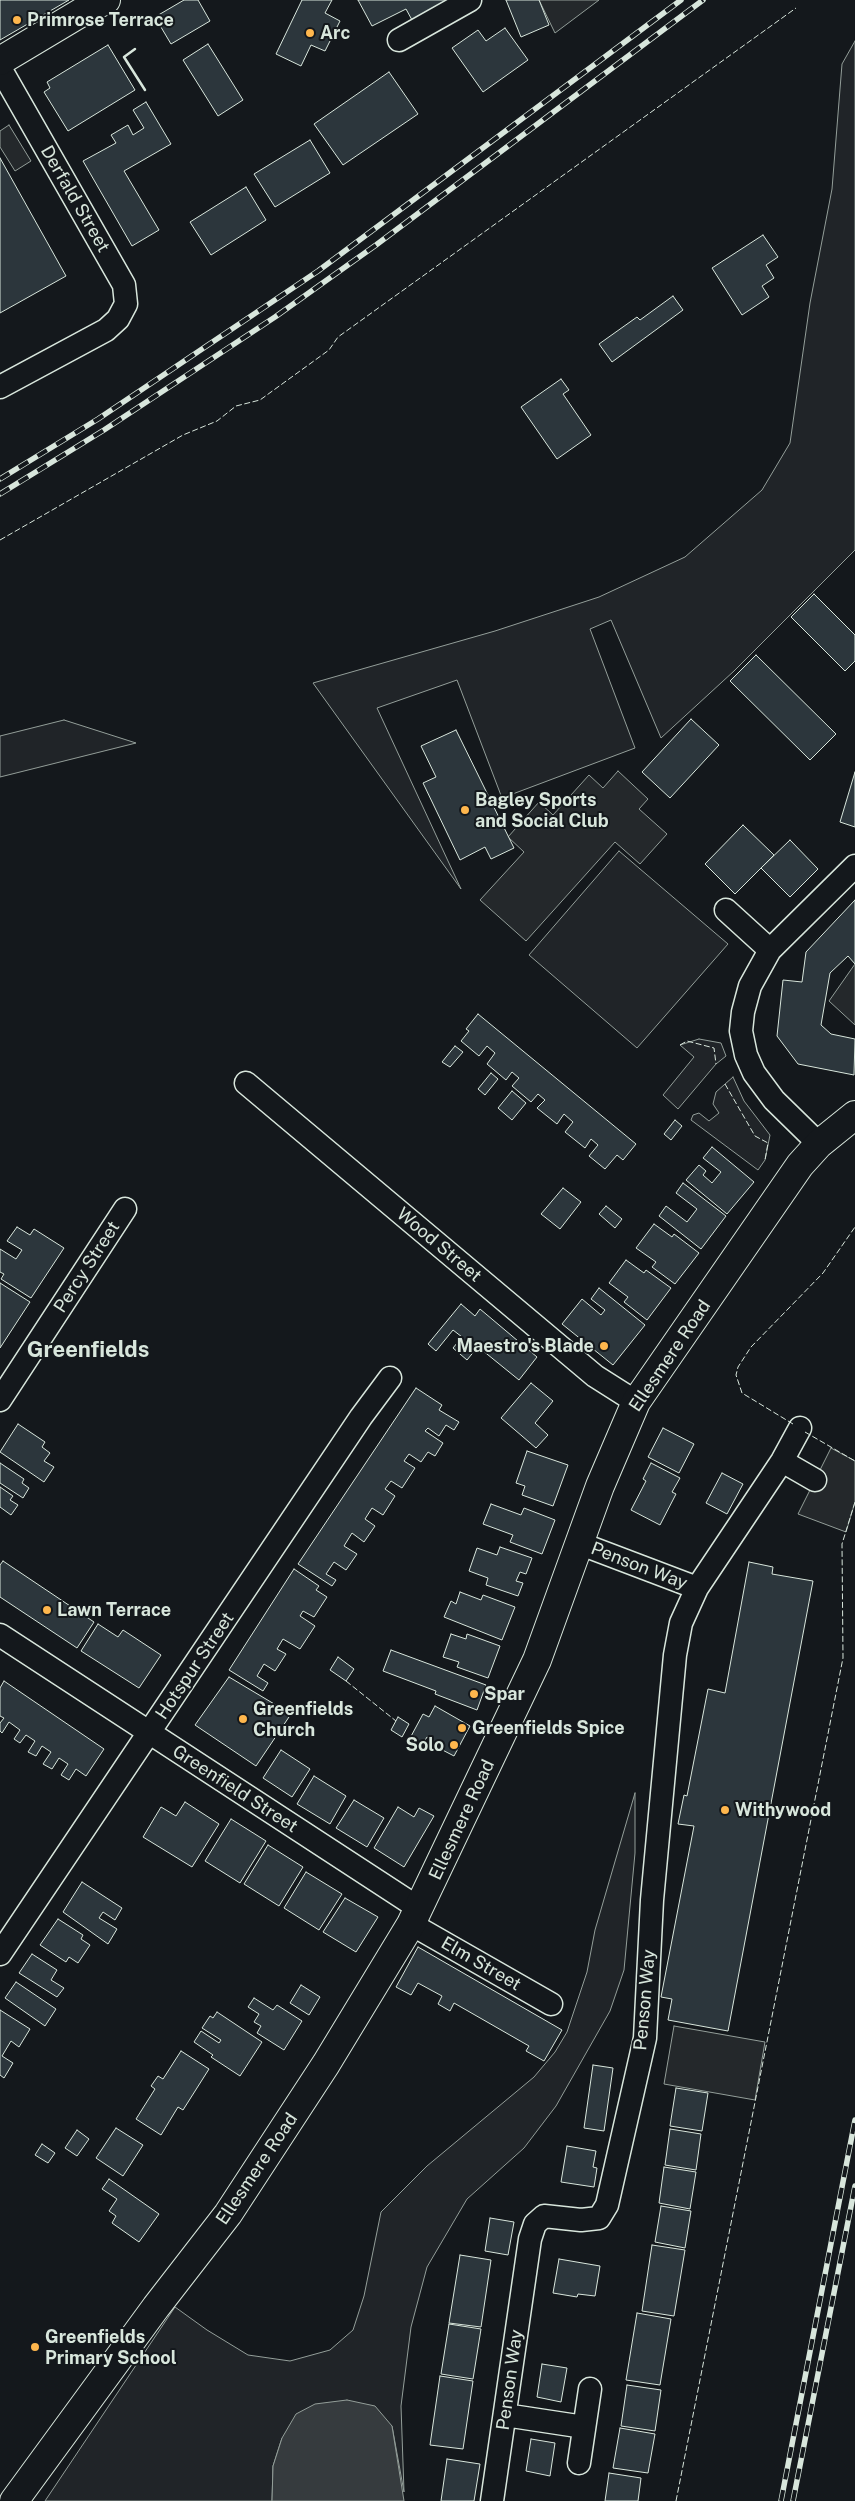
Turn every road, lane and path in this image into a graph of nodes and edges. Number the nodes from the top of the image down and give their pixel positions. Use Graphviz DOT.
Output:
graph roads {
  1 [pos="106,0"];
  2 [pos="470,0"];
  3 [pos="399,40"];
  4 [pos="0,60"];
  5 [pos="0,68"];
  6 [pos="0,387"];
  7 [pos="855,866"];
  8 [pos="726,910"];
  9 [pos="770,950"];
  10 [pos="246,1083"];
  11 [pos="855,1115"];
  12 [pos="819,1144"];
  13 [pos="125,1209"];
  14 [pos="390,1378"];
  15 [pos="0,1400"];
  16 [pos="636,1402"];
  17 [pos="800,1428"];
  18 [pos="782,1461"];
  19 [pos="815,1480"];
  20 [pos="580,1544"];
  21 [pos="697,1588"];
  22 [pos="0,1635"];
  23 [pos="149,1734"];
  24 [pos="416,1916"];
  25 [pos="0,1954"];
  26 [pos="551,2004"];
  27 [pos="590,2389"];
  28 [pos="505,2415"];
  29 [pos="584,2427"];
  30 [pos="579,2463"];
  31 [pos="14,2501"];
  32 [pos="492,2501"];
  1 -- 4 [label="main road"];
  2 -- 3 [label="street"];
  5 -- 6 [label="street, Derfald Street"];
  7 -- 9 [label="street"];
  8 -- 9 [label="street"];
  9 -- 12 [label="street"];
  10 -- 16 [label="street, Wood Street"];
  11 -- 12 [label="main road, Ellesmere Road"];
  12 -- 16 [label="main road, Ellesmere Road"];
  13 -- 15 [label="street, Percy Street"];
  14 -- 23 [label="street, Hotspur Street"];
  16 -- 20 [label="main road, Ellesmere Road"];
  17 -- 18 [label="street"];
  18 -- 19 [label="street"];
  18 -- 21 [label="street"];
  20 -- 21 [label="street, Penson Way"];
  20 -- 24 [label="main road, Ellesmere Road"];
  21 -- 28 [label="street, Penson Way"];
  22 -- 23 [label="street, Greenfield Street"];
  23 -- 24 [label="street, Greenfield Street"];
  23 -- 25 [label="street, Hotspur Street"];
  24 -- 26 [label="street, Elm Street"];
  24 -- 31 [label="main road, Ellesmere Road"];
  27 -- 29 [label="street"];
  28 -- 29 [label="street"];
  28 -- 32 [label="street, Penson Way"];
  29 -- 30 [label="street"];
}
